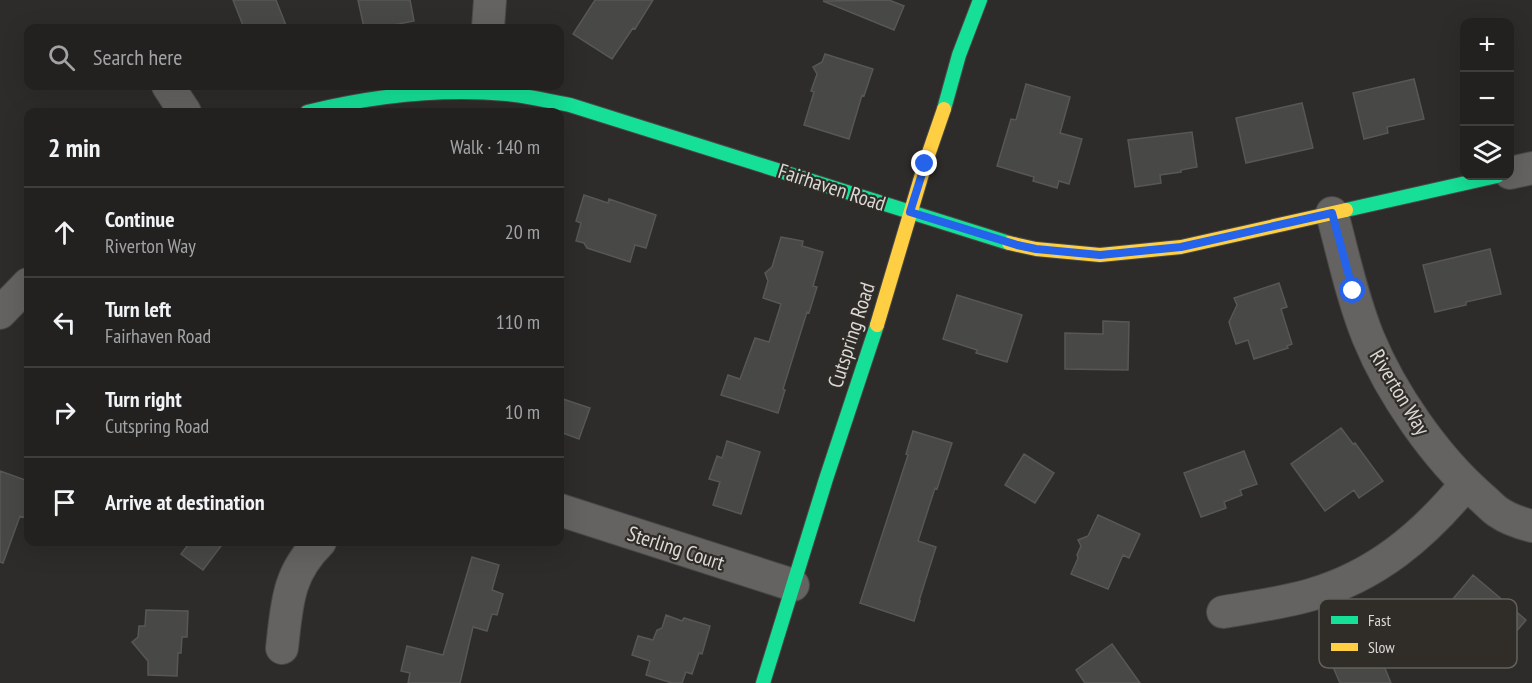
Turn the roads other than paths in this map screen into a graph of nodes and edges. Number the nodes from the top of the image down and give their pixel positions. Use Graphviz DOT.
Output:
graph roads {
  1 [pos="490,0"];
  2 [pos="980,0"];
  3 [pos="488,24"];
  4 [pos="171,90"];
  5 [pos="471,90"];
  6 [pos="489,90"];
  7 [pos="182,108"];
  8 [pos="322,108"];
  9 [pos="1532,168"];
  10 [pos="1514,172"];
  11 [pos="1479,180"];
  12 [pos="910,212"];
  13 [pos="1332,213"];
  14 [pos="24,288"];
  15 [pos="0,313"];
  16 [pos="1466,484"];
  17 [pos="564,511"];
  18 [pos="1532,526"];
  19 [pos="317,546"];
  20 [pos="793,585"];
  21 [pos="1223,612"];
  22 [pos="282,648"];
  23 [pos="763,683"];
  1 -- 3 [label="street"];
  2 -- 12 [label="street, Cutspring Road"];
  4 -- 7 [label="street"];
  5 -- 8 [label="street, Fairhaven Road"];
  6 -- 12 [label="street, Fairhaven Road"];
  9 -- 10 [label="street"];
  11 -- 13 [label="street, Fairhaven Road"];
  12 -- 13 [label="street, Fairhaven Road"];
  12 -- 20 [label="street, Cutspring Road"];
  13 -- 16 [label="street, Riverton Way"];
  14 -- 15 [label="street"];
  16 -- 18 [label="street, Riverton Way"];
  16 -- 21 [label="street"];
  17 -- 20 [label="street, Sterling Court"];
  19 -- 22 [label="street"];
  20 -- 23 [label="street, Cutspring Road"];
}
